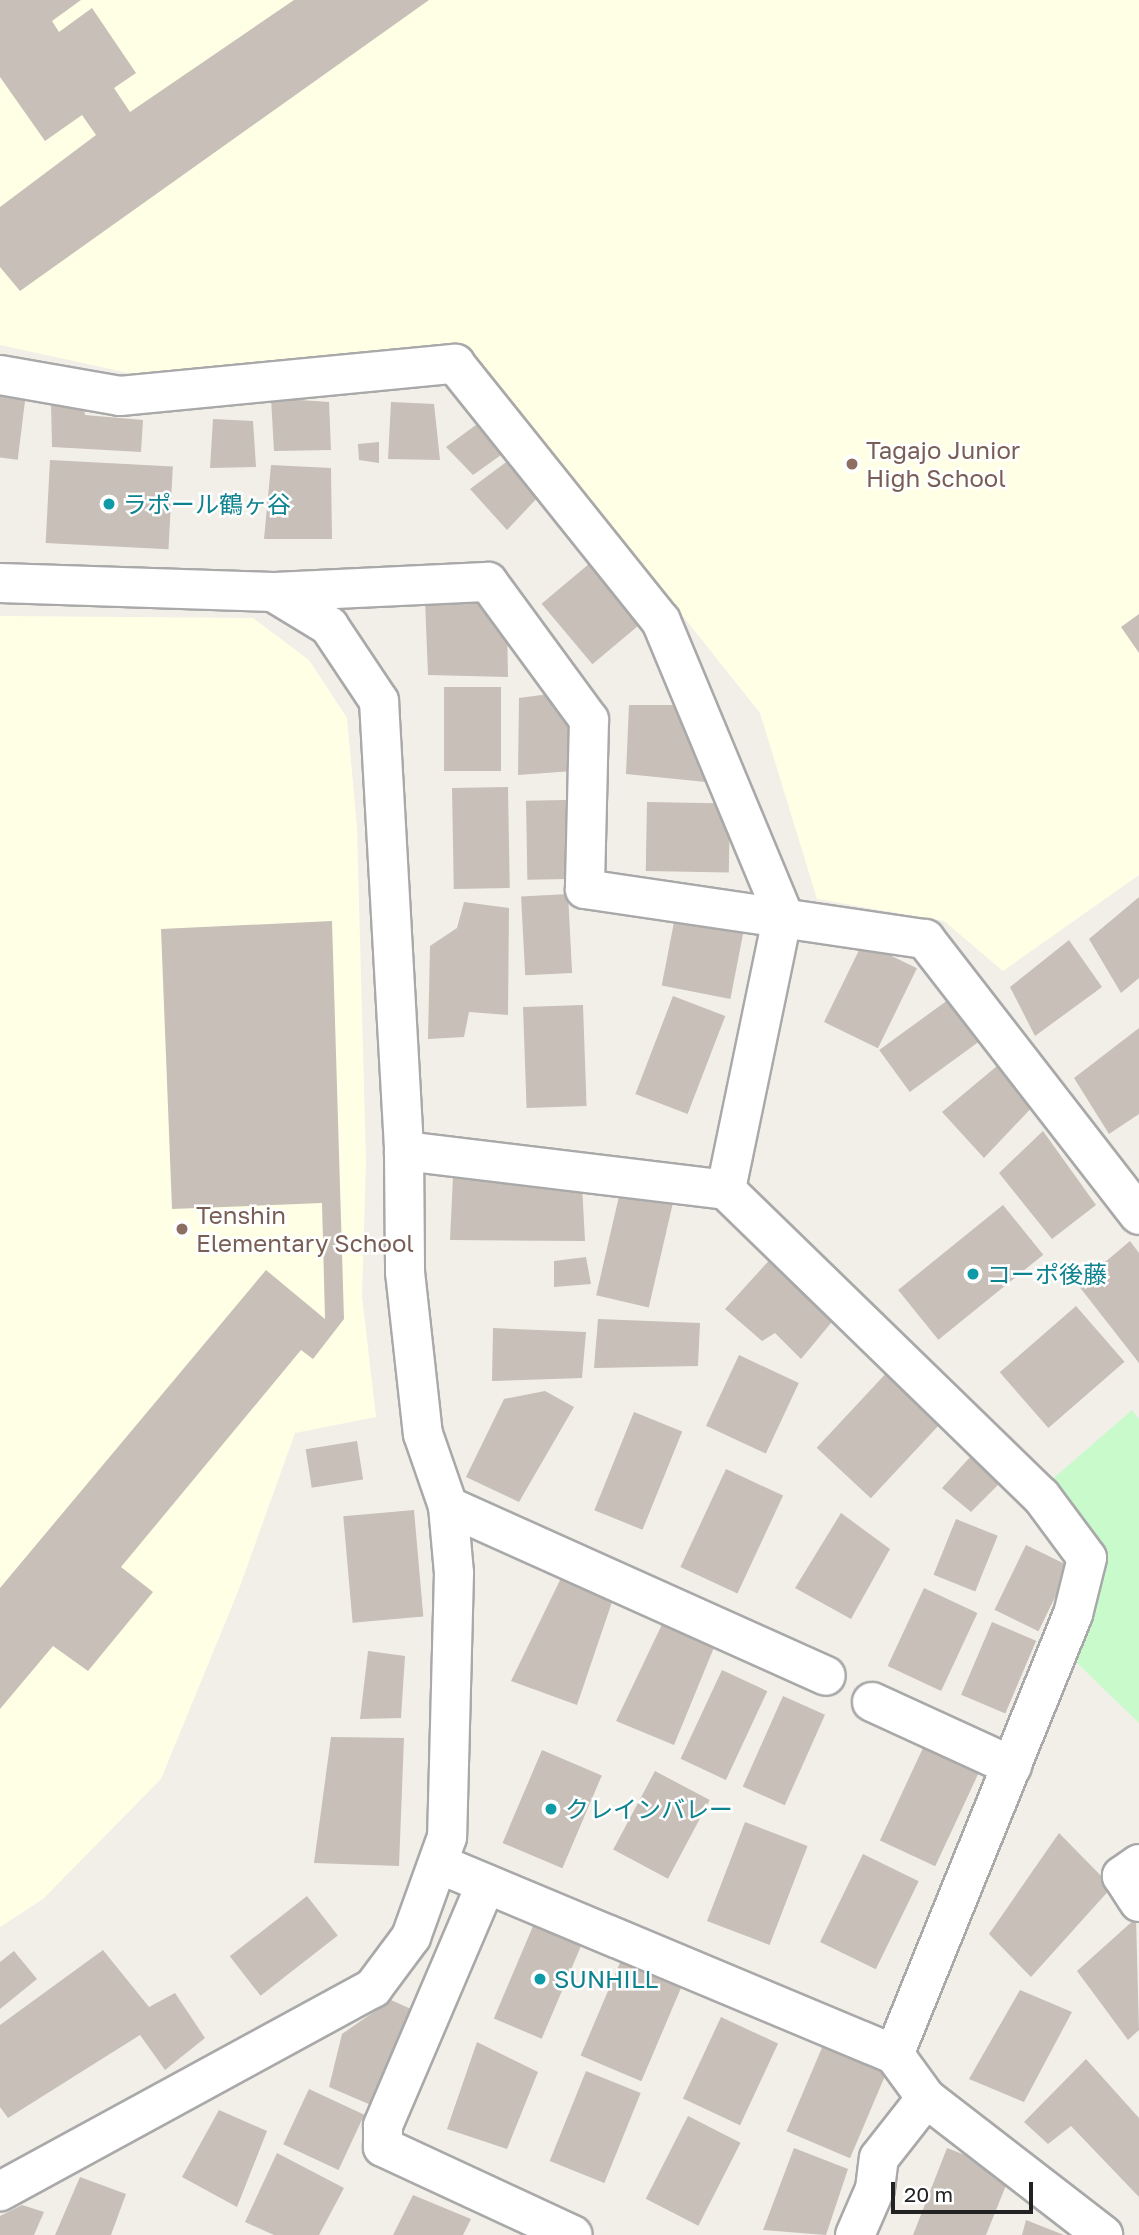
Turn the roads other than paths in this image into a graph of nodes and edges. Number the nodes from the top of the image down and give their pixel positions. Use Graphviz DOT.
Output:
graph roads {
  1 [pos="0,375"];
  2 [pos="0,583"];
  3 [pos="274,592"];
  4 [pos="783,914"];
  5 [pos="404,1151"];
  6 [pos="726,1190"];
  7 [pos="1139,1215"];
  8 [pos="448,1506"];
  9 [pos="826,1676"];
  10 [pos="872,1702"];
  11 [pos="1012,1766"];
  12 [pos="439,1864"];
  13 [pos="1139,1864"];
  14 [pos="486,1884"];
  15 [pos="1139,1902"];
  16 [pos="894,2054"];
  17 [pos="926,2098"];
  18 [pos="0,2191"];
  19 [pos="573,2235"];
  20 [pos="855,2235"];
  21 [pos="1102,2235"];
  1 -- 4 [label="street"];
  2 -- 3 [label="street"];
  3 -- 4 [label="street"];
  3 -- 5 [label="street"];
  4 -- 6 [label="street"];
  4 -- 7 [label="street"];
  5 -- 6 [label="street"];
  5 -- 8 [label="street"];
  6 -- 11 [label="street"];
  8 -- 9 [label="street"];
  8 -- 12 [label="street"];
  10 -- 11 [label="street"];
  11 -- 16 [label="street"];
  12 -- 14 [label="street"];
  12 -- 18 [label="street"];
  13 -- 15 [label="street"];
  14 -- 16 [label="street"];
  14 -- 19 [label="street"];
  16 -- 17 [label="street"];
  17 -- 20 [label="street"];
  17 -- 21 [label="street"];
}
